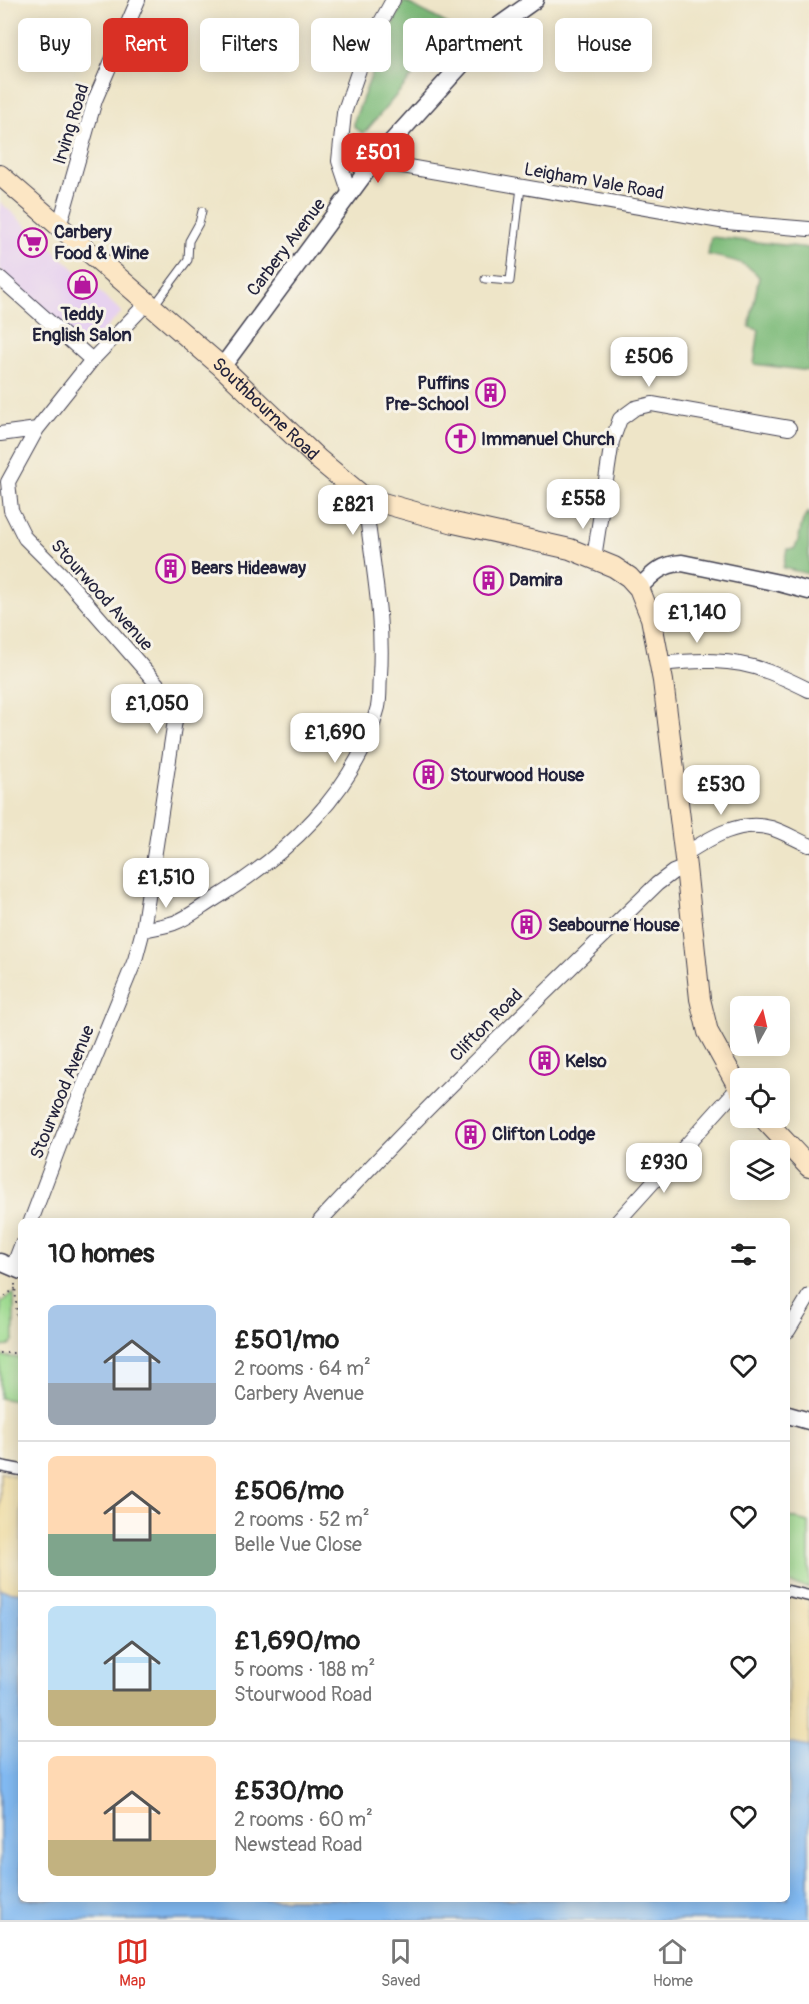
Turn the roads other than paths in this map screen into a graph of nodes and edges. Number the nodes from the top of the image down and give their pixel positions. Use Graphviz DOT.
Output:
graph roads {
  1 [pos="393,0"];
  2 [pos="535,0"];
  3 [pos="136,1"];
  4 [pos="374,161"];
  5 [pos="0,175"];
  6 [pos="521,187"];
  7 [pos="350,194"];
  8 [pos="202,211"];
  9 [pos="59,227"];
  10 [pos="809,229"];
  11 [pos="0,278"];
  12 [pos="485,279"];
  13 [pos="151,304"];
  14 [pos="92,360"];
  15 [pos="222,367"];
  16 [pos="789,428"];
  17 [pos="37,429"];
  18 [pos="0,434"];
  19 [pos="4,477"];
  20 [pos="365,498"];
  21 [pos="594,558"];
  22 [pos="639,588"];
  23 [pos="809,591"];
  24 [pos="660,664"];
  25 [pos="809,690"];
  26 [pos="809,845"];
  27 [pos="686,861"];
  28 [pos="143,930"];
  29 [pos="730,1072"];
  30 [pos="730,1101"];
  31 [pos="772,1128"];
  32 [pos="809,1167"];
  33 [pos="32,1218"];
  34 [pos="323,1218"];
  35 [pos="621,1218"];
  36 [pos="18,1252"];
  37 [pos="11,1267"];
  38 [pos="809,1296"];
  39 [pos="790,1328"];
  40 [pos="790,1416"];
  41 [pos="809,1421"];
  42 [pos="0,1466"];
  43 [pos="18,1469"];
  44 [pos="790,1591"];
  45 [pos="809,1596"];
  1 -- 7 [label="street"];
  2 -- 4 [label="street, Carbery Avenue"];
  3 -- 9 [label="street, Irving Road"];
  4 -- 6 [label="street, Leigham Vale Road"];
  4 -- 7 [label="street, Carbery Avenue"];
  5 -- 9 [label="main road, Southbourne Road"];
  6 -- 10 [label="street, Leigham Vale Road"];
  6 -- 12 [label="lane"];
  7 -- 15 [label="street, Carbery Avenue"];
  8 -- 13 [label="lane"];
  9 -- 13 [label="main road, Southbourne Road"];
  11 -- 14 [label="street"];
  13 -- 14 [label="street, Stourwood Avenue"];
  13 -- 15 [label="main road, Southbourne Road"];
  14 -- 17 [label="street, Stourwood Avenue"];
  15 -- 20 [label="main road, Southbourne Road"];
  16 -- 21 [label="street"];
  17 -- 18 [label="street"];
  17 -- 19 [label="street, Stourwood Avenue"];
  19 -- 28 [label="street, Stourwood Avenue"];
  20 -- 21 [label="main road, Southbourne Road"];
  20 -- 28 [label="street"];
  21 -- 22 [label="main road, Southbourne Road"];
  22 -- 23 [label="street"];
  22 -- 24 [label="main road"];
  24 -- 25 [label="street"];
  24 -- 27 [label="main road"];
  26 -- 27 [label="street, Clifton Road"];
  27 -- 29 [label="main road"];
  27 -- 34 [label="street, Clifton Road"];
  28 -- 33 [label="street, Stourwood Avenue"];
  30 -- 35 [label="street"];
  31 -- 32 [label="main road"];
  36 -- 37 [label="street"];
  38 -- 39 [label="street"];
  40 -- 41 [label="street"];
  42 -- 43 [label="street"];
  44 -- 45 [label="street"];
}
